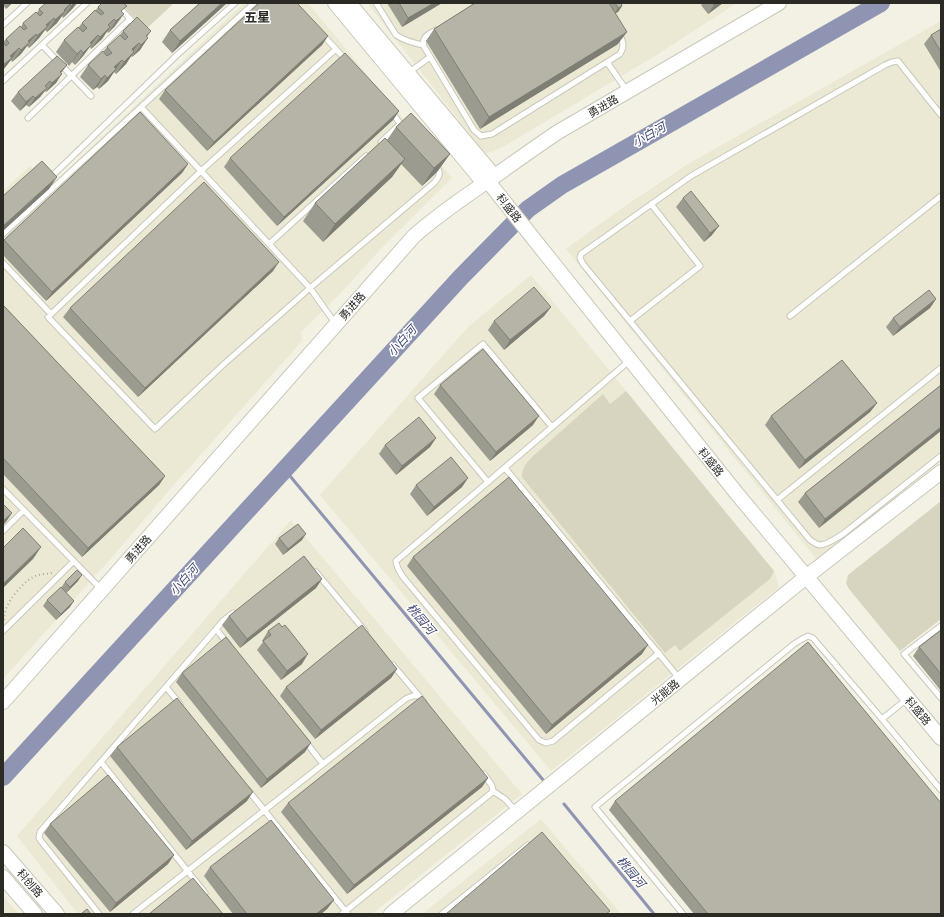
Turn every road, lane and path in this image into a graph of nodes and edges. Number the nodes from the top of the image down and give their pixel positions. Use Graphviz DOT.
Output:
graph roads {
  1 [pos="27,3"];
  2 [pos="87,3"];
  3 [pos="115,3"];
  4 [pos="236,3"];
  5 [pos="254,3"];
  6 [pos="335,3"];
  7 [pos="349,3"];
  8 [pos="376,3"];
  9 [pos="779,3"];
  10 [pos="130,19"];
  11 [pos="3,24"];
  12 [pos="135,24"];
  13 [pos="443,26"];
  14 [pos="618,30"];
  15 [pos="320,32"];
  16 [pos="423,45"];
  17 [pos="42,46"];
  18 [pos="336,49"];
  19 [pos="430,57"];
  20 [pos="607,62"];
  21 [pos="350,66"];
  22 [pos="72,76"];
  23 [pos="403,76"];
  24 [pos="3,82"];
  25 [pos="627,92"];
  26 [pos="91,96"];
  27 [pos="141,106"];
  28 [pos="390,109"];
  29 [pos="941,115"];
  30 [pos="28,118"];
  31 [pos="400,124"];
  32 [pos="410,136"];
  33 [pos="378,145"];
  34 [pos="372,150"];
  35 [pos="430,159"];
  36 [pos="201,171"];
  37 [pos="488,180"];
  38 [pos="46,181"];
  39 [pos="941,196"];
  40 [pos="651,204"];
  41 [pos="3,234"];
  42 [pos="269,244"];
  43 [pos="3,263"];
  44 [pos="310,288"];
  45 [pos="51,314"];
  46 [pos="790,316"];
  47 [pos="630,321"];
  48 [pos="336,324"];
  49 [pos="630,360"];
  50 [pos="941,368"];
  51 [pos="552,427"];
  52 [pos="941,456"];
  53 [pos="505,468"];
  54 [pos="941,472"];
  55 [pos="488,482"];
  56 [pos="3,489"];
  57 [pos="777,500"];
  58 [pos="24,510"];
  59 [pos="3,531"];
  60 [pos="74,561"];
  61 [pos="312,567"];
  62 [pos="64,571"];
  63 [pos="806,577"];
  64 [pos="102,590"];
  65 [pos="236,610"];
  66 [pos="941,626"];
  67 [pos="216,629"];
  68 [pos="4,630"];
  69 [pos="370,637"];
  70 [pos="231,647"];
  71 [pos="659,653"];
  72 [pos="390,661"];
  73 [pos="680,680"];
  74 [pos="166,686"];
  75 [pos="419,696"];
  76 [pos="941,698"];
  77 [pos="908,699"];
  78 [pos="3,702"];
  79 [pos="429,708"];
  80 [pos="186,711"];
  81 [pos="882,719"];
  82 [pos="941,738"];
  83 [pos="303,739"];
  84 [pos="101,762"];
  85 [pos="323,764"];
  86 [pos="480,769"];
  87 [pos="245,786"];
  88 [pos="941,790"];
  89 [pos="493,791"];
  90 [pos="264,810"];
  91 [pos="517,812"];
  92 [pos="532,842"];
  93 [pos="3,852"];
  94 [pos="188,871"];
  95 [pos="3,877"];
  96 [pos="207,896"];
  97 [pos="345,913"];
  98 [pos="35,914"];
  99 [pos="57,914"];
  100 [pos="99,914"];
  101 [pos="133,914"];
  102 [pos="392,914"];
  103 [pos="442,914"];
  104 [pos="683,914"];
  1 -- 11 [label="lane"];
  2 -- 17 [label="lane"];
  3 -- 10 [label="lane"];
  4 -- 38 [label="lane"];
  5 -- 27 [label="lane"];
  6 -- 23 [label="street, 科盛路"];
  7 -- 23 [label="street, 科盛路"];
  8 -- 16 [label="lane"];
  9 -- 25 [label="street, 勇进路"];
  10 -- 12 [label="lane"];
  10 -- 22 [label="lane"];
  13 -- 16 [label="lane"];
  14 -- 20 [label="lane"];
  15 -- 18 [label="lane"];
  16 -- 19 [label="lane"];
  17 -- 22 [label="lane"];
  17 -- 24 [label="lane"];
  18 -- 21 [label="lane"];
  18 -- 36 [label="lane"];
  19 -- 20 [label="lane"];
  19 -- 23 [label="lane"];
  20 -- 25 [label="lane"];
  22 -- 26 [label="lane"];
  22 -- 30 [label="lane"];
  23 -- 37 [label="street, 科盛路"];
  25 -- 37 [label="street, 勇进路"];
  27 -- 36 [label="lane"];
  27 -- 41 [label="lane"];
  28 -- 31 [label="lane"];
  29 -- 40 [label="lane"];
  31 -- 32 [label="lane"];
  31 -- 33 [label="lane"];
  34 -- 42 [label="lane"];
  35 -- 44 [label="lane"];
  36 -- 42 [label="lane"];
  36 -- 45 [label="lane"];
  37 -- 48 [label="street, 勇进路"];
  37 -- 49 [label="street, 科盛路"];
  39 -- 46 [label="lane"];
  40 -- 47 [label="lane"];
  40 -- 47 [label="lane"];
  42 -- 44 [label="lane"];
  43 -- 45 [label="lane"];
  44 -- 45 [label="lane"];
  44 -- 48 [label="lane"];
  47 -- 57 [label="lane"];
  48 -- 64 [label="street, 勇进路"];
  49 -- 51 [label="lane"];
  49 -- 63 [label="street, 科盛路"];
  50 -- 57 [label="lane"];
  51 -- 53 [label="lane"];
  51 -- 55 [label="lane"];
  52 -- 57 [label="lane"];
  53 -- 55 [label="lane"];
  53 -- 71 [label="lane"];
  54 -- 63 [label="street, 光能路"];
  55 -- 71 [label="lane"];
  56 -- 58 [label="lane"];
  58 -- 59 [label="lane"];
  58 -- 60 [label="lane"];
  60 -- 62 [label="lane"];
  60 -- 64 [label="lane"];
  61 -- 69 [label="lane"];
  62 -- 68 [label="lane"];
  62 -- 68 [label="path"];
  63 -- 73 [label="street, 光能路"];
  63 -- 77 [label="street, 科盛路"];
  64 -- 78 [label="street, 勇进路"];
  65 -- 67 [label="lane"];
  66 -- 76 [label="lane"];
  67 -- 70 [label="lane"];
  67 -- 74 [label="lane"];
  71 -- 73 [label="lane"];
  72 -- 75 [label="lane"];
  73 -- 91 [label="street, 光能路"];
  74 -- 80 [label="lane"];
  74 -- 84 [label="lane"];
  75 -- 79 [label="lane"];
  75 -- 85 [label="lane"];
  77 -- 81 [label="lane"];
  77 -- 82 [label="street, 科盛路"];
  81 -- 88 [label="lane"];
  81 -- 104 [label="lane"];
  83 -- 85 [label="lane"];
  84 -- 94 [label="lane"];
  84 -- 100 [label="lane"];
  85 -- 90 [label="lane"];
  86 -- 89 [label="lane"];
  87 -- 90 [label="lane"];
  89 -- 91 [label="lane"];
  89 -- 97 [label="lane"];
  90 -- 94 [label="lane"];
  90 -- 97 [label="lane"];
  91 -- 102 [label="street, 光能路"];
  92 -- 103 [label="lane"];
  93 -- 99 [label="street, 科创路"];
  94 -- 96 [label="lane"];
  94 -- 101 [label="lane"];
  95 -- 98 [label="street, 科创路"];
}
